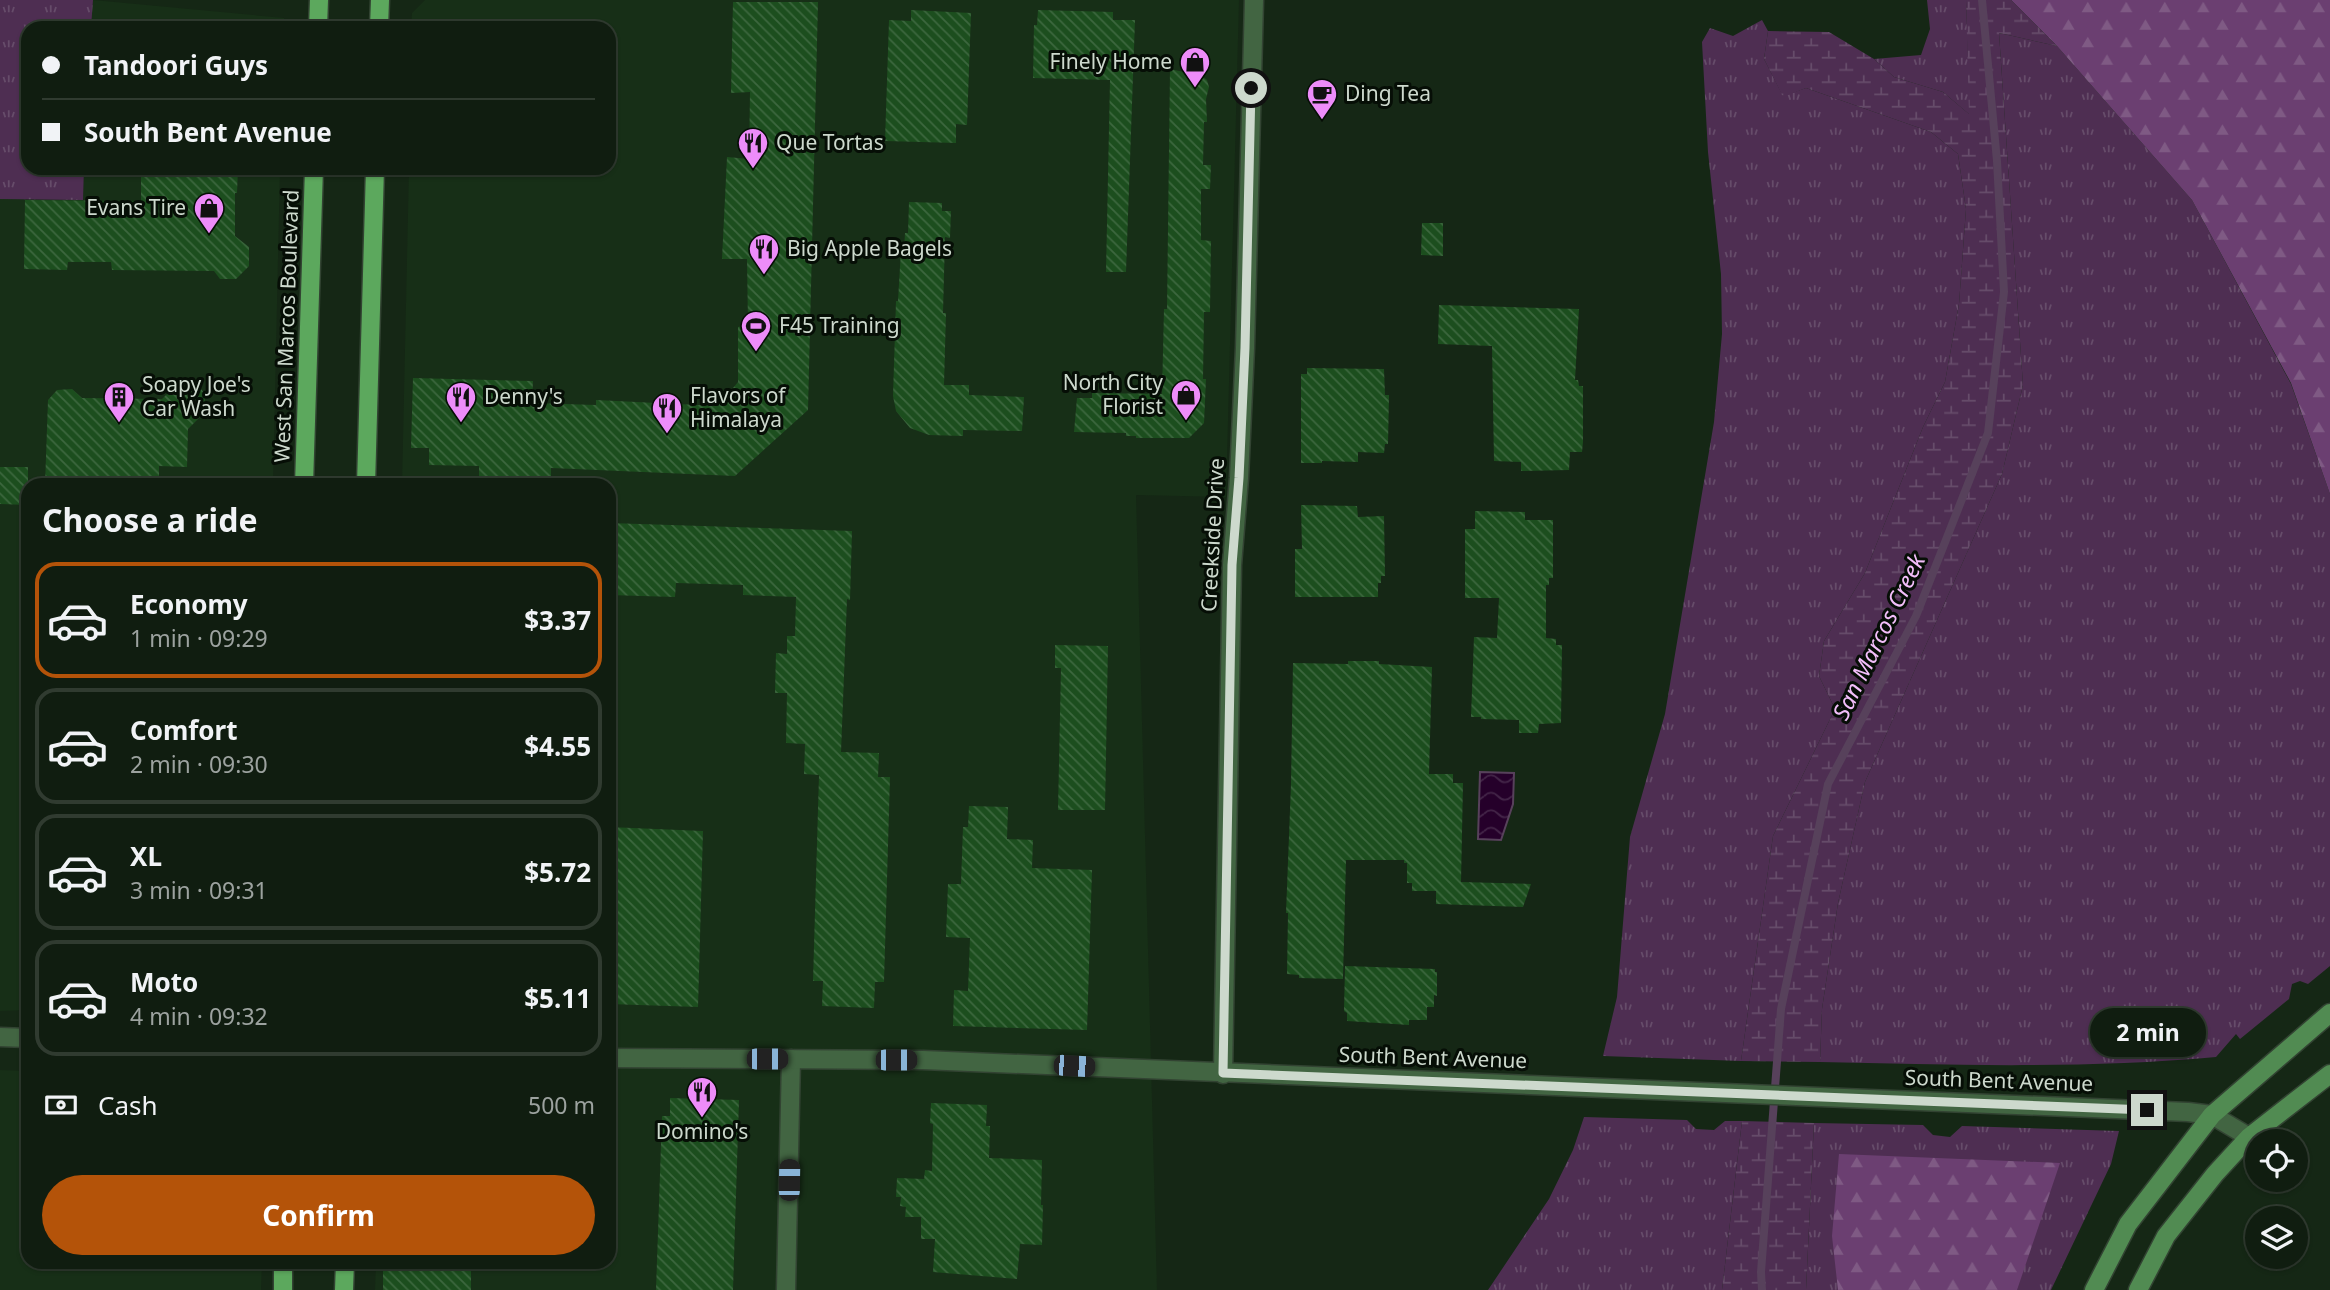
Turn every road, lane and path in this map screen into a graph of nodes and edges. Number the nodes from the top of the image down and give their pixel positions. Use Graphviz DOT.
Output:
graph roads {
  1 [pos="319,0"];
  2 [pos="380,0"];
  3 [pos="1254,0"];
  4 [pos="318,21"];
  5 [pos="379,21"];
  6 [pos="314,175"];
  7 [pos="375,175"];
  8 [pos="304,478"];
  9 [pos="366,478"];
  10 [pos="2330,1013"];
  11 [pos="0,1037"];
  12 [pos="21,1038"];
  13 [pos="616,1058"];
  14 [pos="791,1059"];
  15 [pos="1223,1073"];
  16 [pos="2330,1074"];
  17 [pos="2212,1115"];
  18 [pos="2259,1129"];
  19 [pos="2245,1135"];
  20 [pos="2245,1141"];
  21 [pos="283,1269"];
  22 [pos="345,1269"];
  23 [pos="283,1290"];
  24 [pos="344,1290"];
  25 [pos="786,1290"];
  26 [pos="2094,1290"];
  27 [pos="2138,1290"];
  1 -- 4 [label="main road"];
  2 -- 5 [label="main road"];
  3 -- 15 [label="street, Creekside Drive"];
  6 -- 8 [label="main road, West San Marcos Boulevard"];
  7 -- 9 [label="main road"];
  10 -- 17 [label="main road"];
  11 -- 12 [label="street"];
  13 -- 14 [label="street, South Bent Avenue"];
  14 -- 15 [label="street, South Bent Avenue"];
  14 -- 25 [label="street"];
  15 -- 17 [label="street, South Bent Avenue"];
  16 -- 18 [label="main road"];
  17 -- 19 [label="street, South Bent Avenue"];
  17 -- 26 [label="main road"];
  20 -- 27 [label="main road"];
  21 -- 23 [label="main road"];
  22 -- 24 [label="main road"];
}
